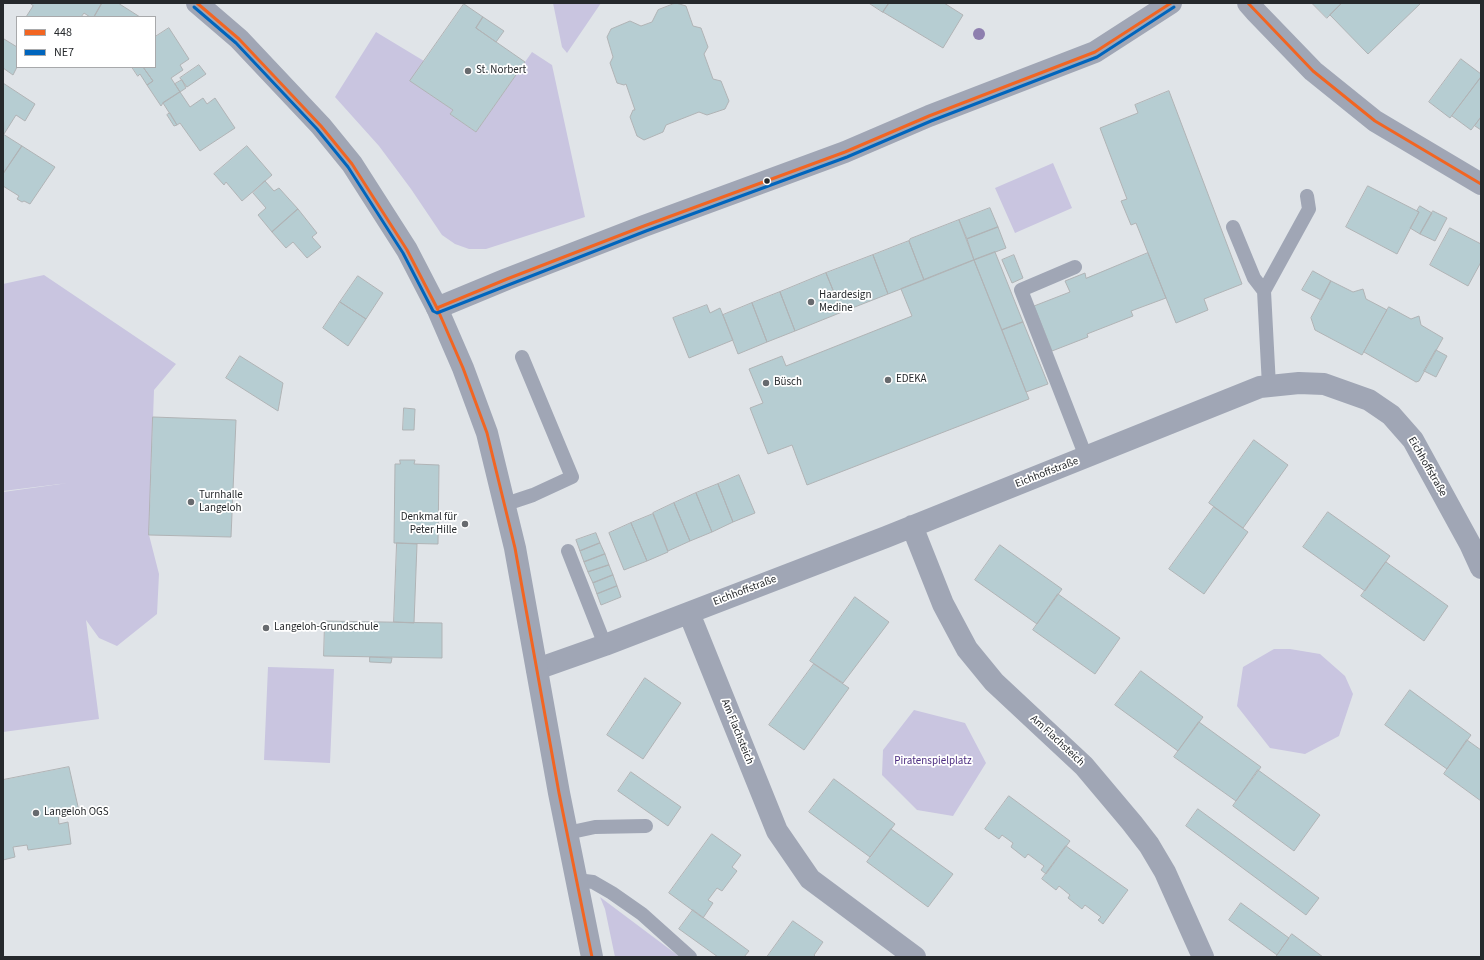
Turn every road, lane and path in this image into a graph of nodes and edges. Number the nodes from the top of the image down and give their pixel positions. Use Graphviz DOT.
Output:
graph roads {
  1 [pos="197,3"];
  2 [pos="1171,3"];
  3 [pos="1248,3"];
  4 [pos="1481,184"];
  5 [pos="1307,196"];
  6 [pos="1233,227"];
  7 [pos="1075,267"];
  8 [pos="1264,291"];
  9 [pos="438,308"];
  10 [pos="522,357"];
  11 [pos="1269,386"];
  12 [pos="1086,457"];
  13 [pos="506,504"];
  14 [pos="912,526"];
  15 [pos="568,551"];
  16 [pos="1481,568"];
  17 [pos="689,613"];
  18 [pos="605,645"];
  19 [pos="536,669"];
  20 [pos="646,826"];
  21 [pos="567,833"];
  22 [pos="576,880"];
  23 [pos="592,957"];
  24 [pos="690,957"];
  25 [pos="915,957"];
  26 [pos="1203,957"];
  1 -- 9 [label="street"];
  2 -- 9 [label="street"];
  3 -- 4 [label="street"];
  5 -- 8 [label="lane"];
  6 -- 8 [label="lane"];
  7 -- 12 [label="lane"];
  8 -- 11 [label="lane"];
  9 -- 13 [label="street"];
  10 -- 13 [label="lane"];
  11 -- 12 [label="street, Eichhoffstraße"];
  11 -- 16 [label="street, Eichhoffstraße"];
  12 -- 14 [label="street, Eichhoffstraße"];
  13 -- 19 [label="street"];
  14 -- 17 [label="street, Eichhoffstraße"];
  14 -- 26 [label="street, Am Flachsteich"];
  15 -- 18 [label="lane"];
  17 -- 18 [label="street, Eichhoffstraße"];
  17 -- 25 [label="street, Am Flachsteich"];
  18 -- 19 [label="street, Eichhoffstraße"];
  19 -- 21 [label="street"];
  20 -- 21 [label="lane"];
  21 -- 22 [label="street"];
  22 -- 23 [label="street"];
  22 -- 24 [label="lane"];
}
